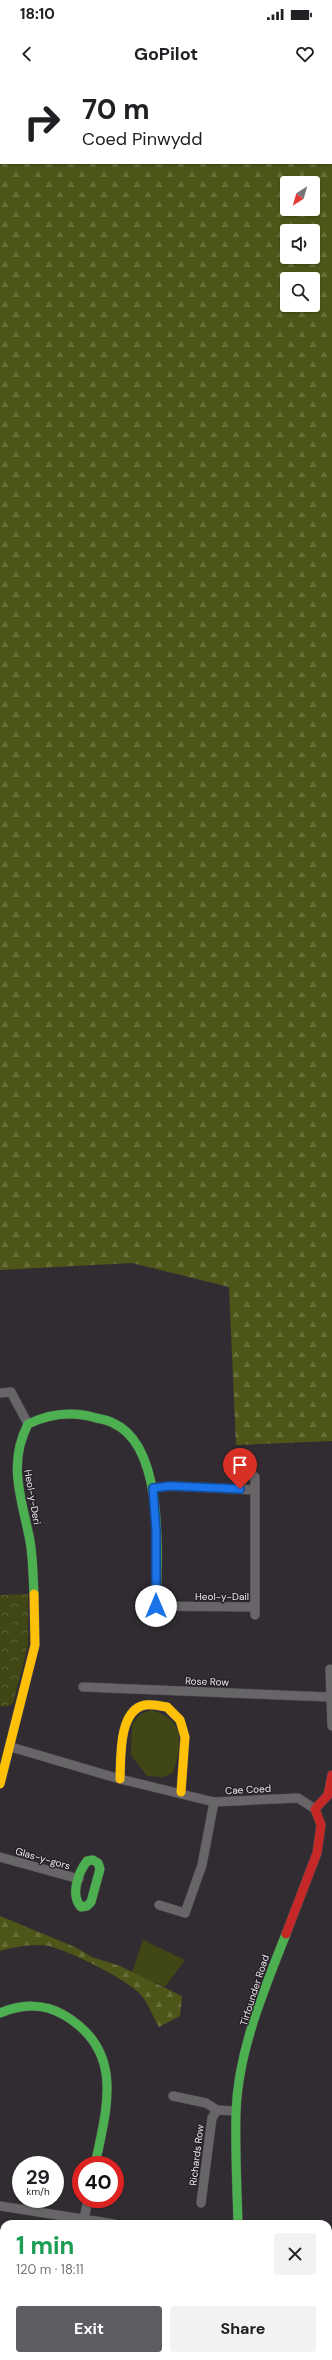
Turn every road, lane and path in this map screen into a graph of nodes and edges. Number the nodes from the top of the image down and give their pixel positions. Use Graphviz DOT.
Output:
graph roads {
  1 [pos="0,1393"];
  2 [pos="28,1424"];
  3 [pos="254,1477"];
  4 [pos="153,1488"];
  5 [pos="255,1490"];
  6 [pos="141,1606"];
  7 [pos="156,1606"];
  8 [pos="330,1669"];
  9 [pos="83,1687"];
  10 [pos="330,1697"];
  11 [pos="332,1726"];
  12 [pos="11,1747"];
  13 [pos="332,1775"];
  14 [pos="120,1779"];
  15 [pos="0,1784"];
  16 [pos="181,1792"];
  17 [pos="214,1802"];
  18 [pos="315,1809"];
  19 [pos="0,1857"];
  20 [pos="79,1880"];
  21 [pos="159,1905"];
  22 [pos="0,2013"];
  23 [pos="172,2096"];
  24 [pos="217,2110"];
  25 [pos="236,2111"];
  26 [pos="97,2156"];
  27 [pos="202,2203"];
  28 [pos="0,2206"];
  29 [pos="86,2208"];
  30 [pos="84,2219"];
  31 [pos="90,2220"];
  32 [pos="238,2220"];
  1 -- 2 [label="street"];
  2 -- 4 [label="street"];
  2 -- 12 [label="street, Heol-y-Deri"];
  3 -- 5 [label="street"];
  4 -- 5 [label="street"];
  4 -- 7 [label="street"];
  5 -- 7 [label="street, Heol-y-Dail"];
  6 -- 7 [label="street, Heol-y-Dail"];
  8 -- 10 [label="street"];
  9 -- 10 [label="street, Rose Row"];
  10 -- 11 [label="street"];
  12 -- 14 [label="street, Cae Coed"];
  12 -- 15 [label="street, Heol-y-Deri"];
  13 -- 18 [label="street"];
  14 -- 16 [label="street, Cae Coed"];
  14 -- 16 [label="street"];
  16 -- 17 [label="street, Cae Coed"];
  17 -- 18 [label="street, Cae Coed"];
  17 -- 21 [label="street"];
  18 -- 25 [label="street, Tirfounder Road"];
  19 -- 20 [label="street, Glas-y-gors"];
  20 -- 20 [label="street"];
  22 -- 26 [label="street"];
  23 -- 24 [label="street"];
  24 -- 25 [label="street"];
  24 -- 27 [label="street, Richards Row"];
  25 -- 32 [label="street, Tirfounder Road"];
  28 -- 30 [label="street"];
  29 -- 30 [label="street"];
  30 -- 31 [label="street"];
}
